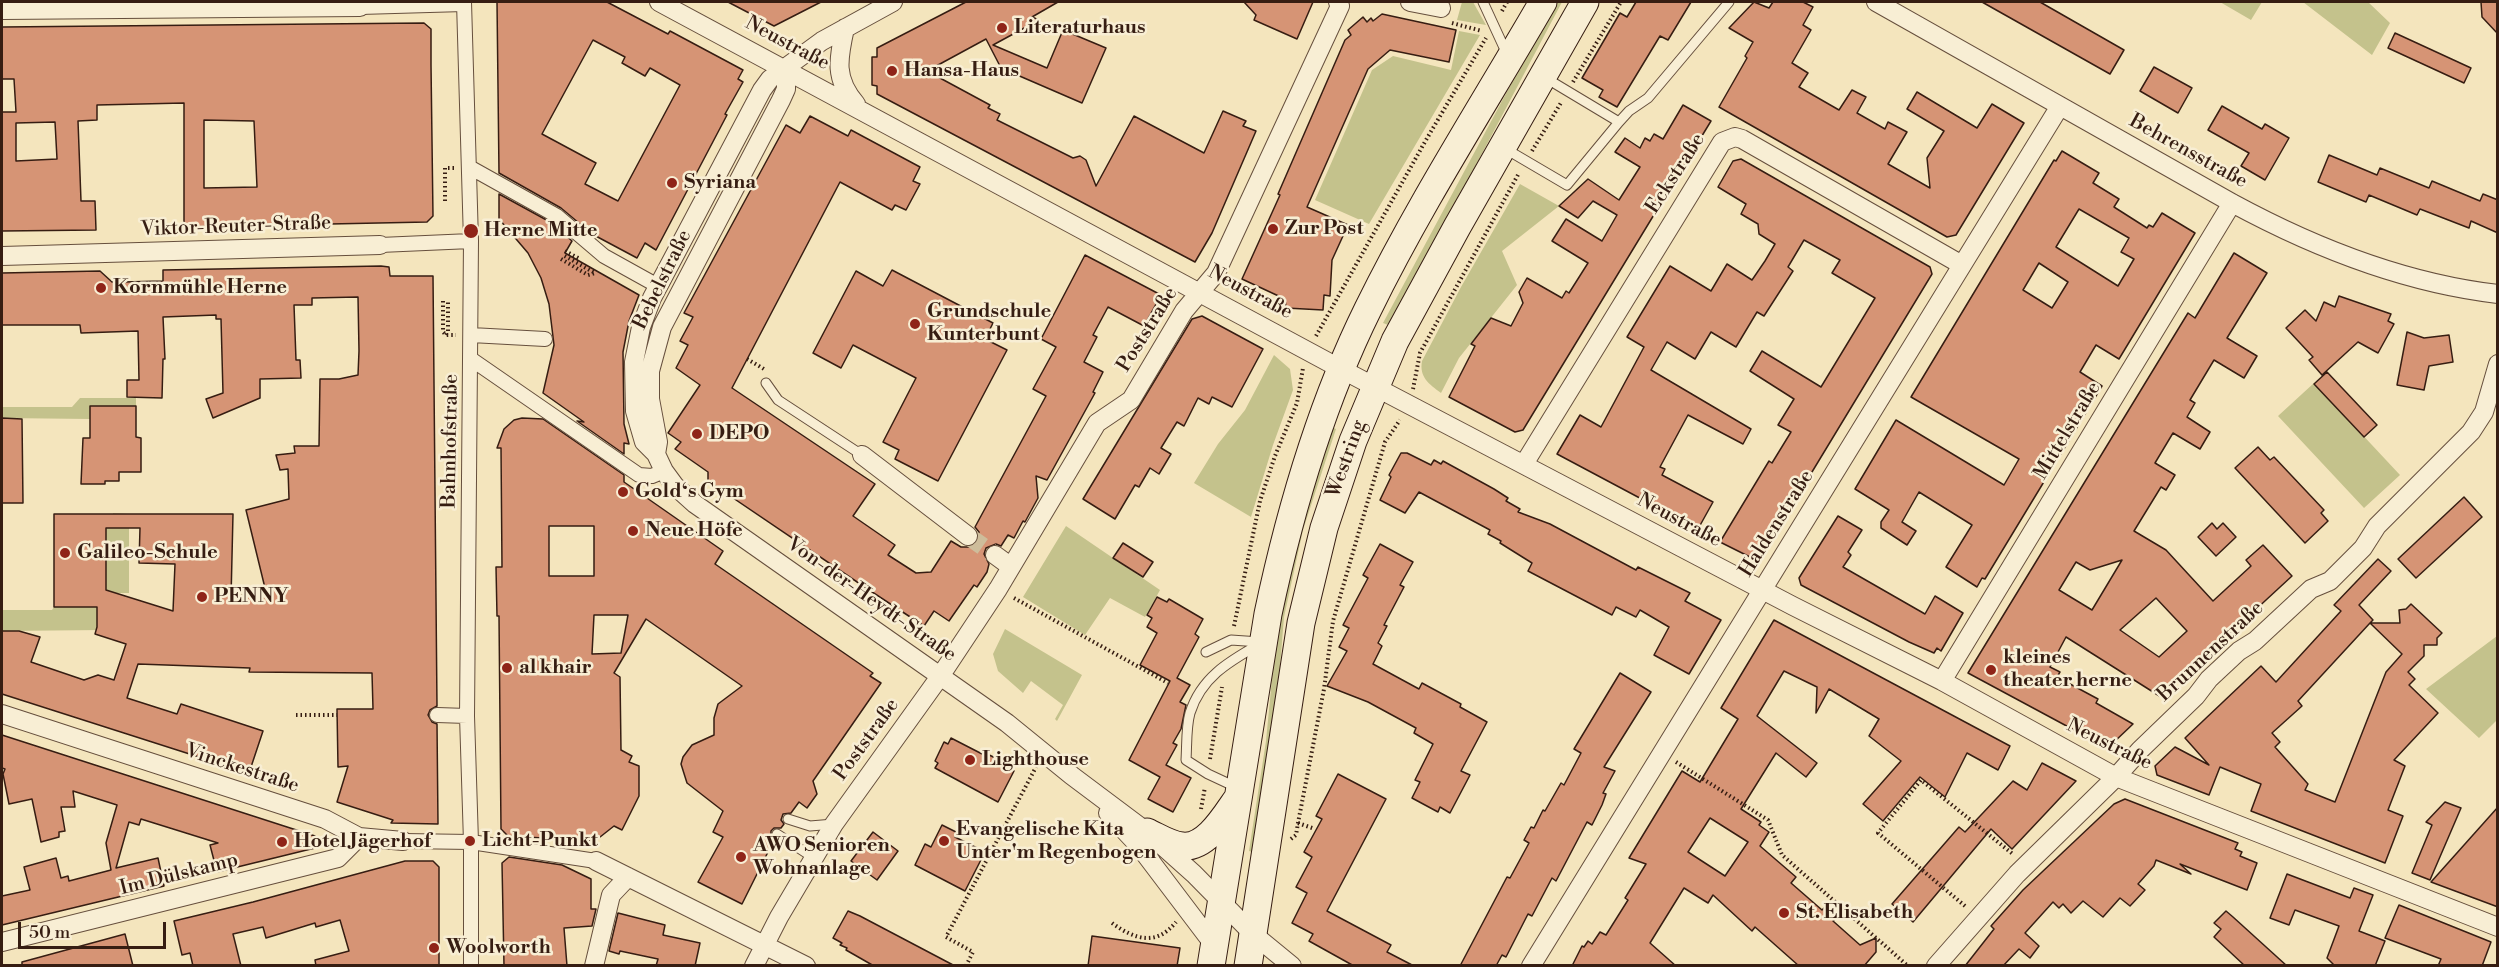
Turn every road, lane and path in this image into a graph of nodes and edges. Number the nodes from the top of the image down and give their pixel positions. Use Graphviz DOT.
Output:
graph roads {
  1 [pos="659,2"];
  2 [pos="893,2"];
  3 [pos="1338,2"];
  4 [pos="1410,2"];
  5 [pos="1483,2"];
  6 [pos="1507,2"];
  7 [pos="1543,2"];
  8 [pos="1585,2"];
  9 [pos="1621,2"];
  10 [pos="1729,2"];
  11 [pos="1876,2"];
  12 [pos="464,3"];
  13 [pos="64,5"];
  14 [pos="360,7"];
  15 [pos="1441,8"];
  16 [pos="2,10"];
  17 [pos="1494,25"];
  18 [pos="845,28"];
  19 [pos="1509,61"];
  20 [pos="786,69"];
  21 [pos="1542,76"];
  22 [pos="1568,91"];
  23 [pos="2060,106"];
  24 [pos="861,110"];
  25 [pos="1619,122"];
  26 [pos="1502,147"];
  27 [pos="1526,161"];
  28 [pos="471,168"];
  29 [pos="445,174"];
  30 [pos="445,201"];
  31 [pos="2232,203"];
  32 [pos="471,241"];
  33 [pos="380,245"];
  34 [pos="2,256"];
  35 [pos="562,257"];
  36 [pos="1962,265"];
  37 [pos="658,286"];
  38 [pos="1199,291"];
  39 [pos="2498,294"];
  40 [pos="446,301"];
  41 [pos="471,335"];
  42 [pos="545,339"];
  43 [pos="1308,350"];
  44 [pos="471,359"];
  45 [pos="2498,364"];
  46 [pos="1341,369"];
  47 [pos="766,383"];
  48 [pos="1375,385"];
  49 [pos="1411,404"];
  50 [pos="656,454"];
  51 [pos="862,455"];
  52 [pos="1524,464"];
  53 [pos="664,471"];
  54 [pos="968,536"];
  55 [pos="995,555"];
  56 [pos="1010,566"];
  57 [pos="998,589"];
  58 [pos="1763,590"];
  59 [pos="1231,640"];
  60 [pos="1262,642"];
  61 [pos="1206,652"];
  62 [pos="1226,664"];
  63 [pos="941,675"];
  64 [pos="1942,681"];
  65 [pos="1168,683"];
  66 [pos="2,714"];
  67 [pos="296,714"];
  68 [pos="337,715"];
  69 [pos="437,715"];
  70 [pos="467,716"];
  71 [pos="1043,753"];
  72 [pos="1662,753"];
  73 [pos="1208,774"];
  74 [pos="1071,776"];
  75 [pos="2116,777"];
  76 [pos="1239,793"];
  77 [pos="788,819"];
  78 [pos="834,824"];
  79 [pos="1147,832"];
  80 [pos="777,834"];
  81 [pos="359,837"];
  82 [pos="404,841"];
  83 [pos="471,842"];
  84 [pos="1198,843"];
  85 [pos="814,858"];
  86 [pos="596,861"];
  87 [pos="1263,864"];
  88 [pos="2026,865"];
  89 [pos="628,877"];
  90 [pos="1221,904"];
  91 [pos="1188,908"];
  92 [pos="1979,917"];
  93 [pos="1112,923"];
  94 [pos="2498,927"];
  95 [pos="1253,934"];
  96 [pos="2,942"];
  97 [pos="764,943"];
  98 [pos="1212,955"];
  99 [pos="471,966"];
  100 [pos="594,966"];
  101 [pos="754,966"];
  102 [pos="806,966"];
  103 [pos="966,966"];
  104 [pos="1248,966"];
  105 [pos="1292,966"];
  106 [pos="1531,966"];
  107 [pos="1908,966"];
  108 [pos="1936,966"];
  1 -- 20 [label="street, Neustraße"];
  2 -- 18 [label="street, Bebelstraße"];
  3 -- 38 [label="street, Poststraße"];
  4 -- 15 [label="street"];
  5 -- 17 [label="lane"];
  6 -- 17 [label="path"];
  7 -- 19 [label="main road, Westring"];
  8 -- 21 [label="main road, Westring"];
  9 -- 22 [label="path"];
  10 -- 25 [label="lane"];
  11 -- 23 [label="street, Behrensstraße"];
  12 -- 14 [label="street"];
  12 -- 28 [label="street, Bahnhofstraße"];
  13 -- 14 [label="street"];
  13 -- 16 [label="street"];
  15 -- 43 [label="path"];
  17 -- 19 [label="lane"];
  18 -- 20 [label="street, Bebelstraße"];
  18 -- 24 [label="street, Neustraße"];
  19 -- 46 [label="main road, Westring"];
  20 -- 24 [label="street, Neustraße"];
  20 -- 37 [label="street, Bebelstraße"];
  20 -- 50 [label="street, Bebelstraße"];
  21 -- 22 [label="lane"];
  21 -- 26 [label="main road, Westring"];
  22 -- 25 [label="lane"];
  22 -- 27 [label="path"];
  23 -- 31 [label="street, Behrensstraße"];
  23 -- 36 [label="street, Haldenstraße"];
  24 -- 38 [label="street, Neustraße"];
  25 -- 27 [label="lane"];
  26 -- 27 [label="lane"];
  26 -- 48 [label="main road, Westring"];
  27 -- 49 [label="path"];
  28 -- 32 [label="street, Bahnhofstraße"];
  28 -- 37 [label="street"];
  29 -- 30 [label="path"];
  31 -- 39 [label="street, Behrensstraße"];
  31 -- 64 [label="street, Mittelstraße"];
  32 -- 33 [label="street, Viktor-Reuter-Straße"];
  32 -- 41 [label="street, Bahnhofstraße"];
  33 -- 34 [label="street, Viktor-Reuter-Straße"];
  35 -- 35 [label="path"];
  36 -- 52 [label="street, Eckstraße"];
  36 -- 58 [label="street, Haldenstraße"];
  37 -- 50 [label="street, Bebelstraße"];
  38 -- 43 [label="street, Neustraße"];
  38 -- 56 [label="street, Poststraße"];
  40 -- 40 [label="path"];
  41 -- 42 [label="street"];
  41 -- 44 [label="street, Bahnhofstraße"];
  43 -- 46 [label="street, Neustraße"];
  43 -- 59 [label="path"];
  44 -- 53 [label="street"];
  44 -- 70 [label="street, Bahnhofstraße"];
  45 -- 75 [label="street, Brunnenstraße"];
  46 -- 48 [label="street, Neustraße"];
  46 -- 60 [label="main road, Westring"];
  47 -- 51 [label="lane"];
  48 -- 49 [label="street, Neustraße"];
  48 -- 87 [label="main road, Westring"];
  49 -- 52 [label="street, Neustraße"];
  49 -- 87 [label="path"];
  50 -- 53 [label="street, Von-der-Heydt-Straße"];
  51 -- 54 [label="street"];
  52 -- 58 [label="street, Neustraße"];
  53 -- 63 [label="street, Von-der-Heydt-Straße"];
  55 -- 56 [label="street"];
  56 -- 57 [label="street, Poststraße"];
  57 -- 63 [label="street, Poststraße"];
  57 -- 65 [label="path"];
  58 -- 64 [label="street, Neustraße"];
  58 -- 72 [label="street, Haldenstraße"];
  59 -- 60 [label="lane"];
  59 -- 61 [label="lane"];
  60 -- 62 [label="lane"];
  60 -- 76 [label="main road, Westring"];
  62 -- 73 [label="path"];
  62 -- 73 [label="lane"];
  63 -- 71 [label="street, Von-der-Heydt-Straße"];
  63 -- 78 [label="street, Poststraße"];
  64 -- 75 [label="street, Neustraße"];
  66 -- 81 [label="street, Vinckestraße"];
  67 -- 68 [label="path"];
  69 -- 70 [label="street"];
  70 -- 83 [label="street, Bahnhofstraße"];
  71 -- 74 [label="street, Von-der-Heydt-Straße"];
  71 -- 103 [label="path"];
  72 -- 106 [label="street, Haldenstraße"];
  72 -- 107 [label="path"];
  73 -- 76 [label="lane"];
  73 -- 84 [label="path"];
  74 -- 79 [label="street, Von-der-Heydt-Straße"];
  74 -- 91 [label="street, Von-der-Heydt-Straße"];
  75 -- 88 [label="street, Brunnenstraße"];
  75 -- 94 [label="street, Neustraße"];
  76 -- 84 [label="main road"];
  76 -- 90 [label="main road, Westring"];
  77 -- 78 [label="lane"];
  78 -- 85 [label="street, Poststraße"];
  79 -- 84 [label="main road"];
  79 -- 90 [label="street, Von-der-Heydt-Straße"];
  80 -- 85 [label="lane"];
  81 -- 82 [label="street, Vinckestraße"];
  81 -- 96 [label="street, Im Dülskamp"];
  82 -- 83 [label="street, Vinckestraße"];
  83 -- 86 [label="street"];
  83 -- 99 [label="street, Bahnhofstraße"];
  85 -- 97 [label="street, Poststraße"];
  86 -- 89 [label="street"];
  87 -- 95 [label="main road, Westring"];
  88 -- 92 [label="street, Brunnenstraße"];
  88 -- 92 [label="path"];
  89 -- 97 [label="street"];
  89 -- 100 [label="street"];
  90 -- 95 [label="street, Von-der-Heydt-Straße"];
  90 -- 98 [label="main road, Westring"];
  91 -- 93 [label="path"];
  91 -- 98 [label="street, Von-der-Heydt-Straße"];
  92 -- 108 [label="street, Brunnenstraße"];
  95 -- 104 [label="main road, Westring"];
  95 -- 105 [label="street, Von-der-Heydt-Straße"];
  97 -- 101 [label="street, Poststraße"];
  97 -- 102 [label="street"];
}
